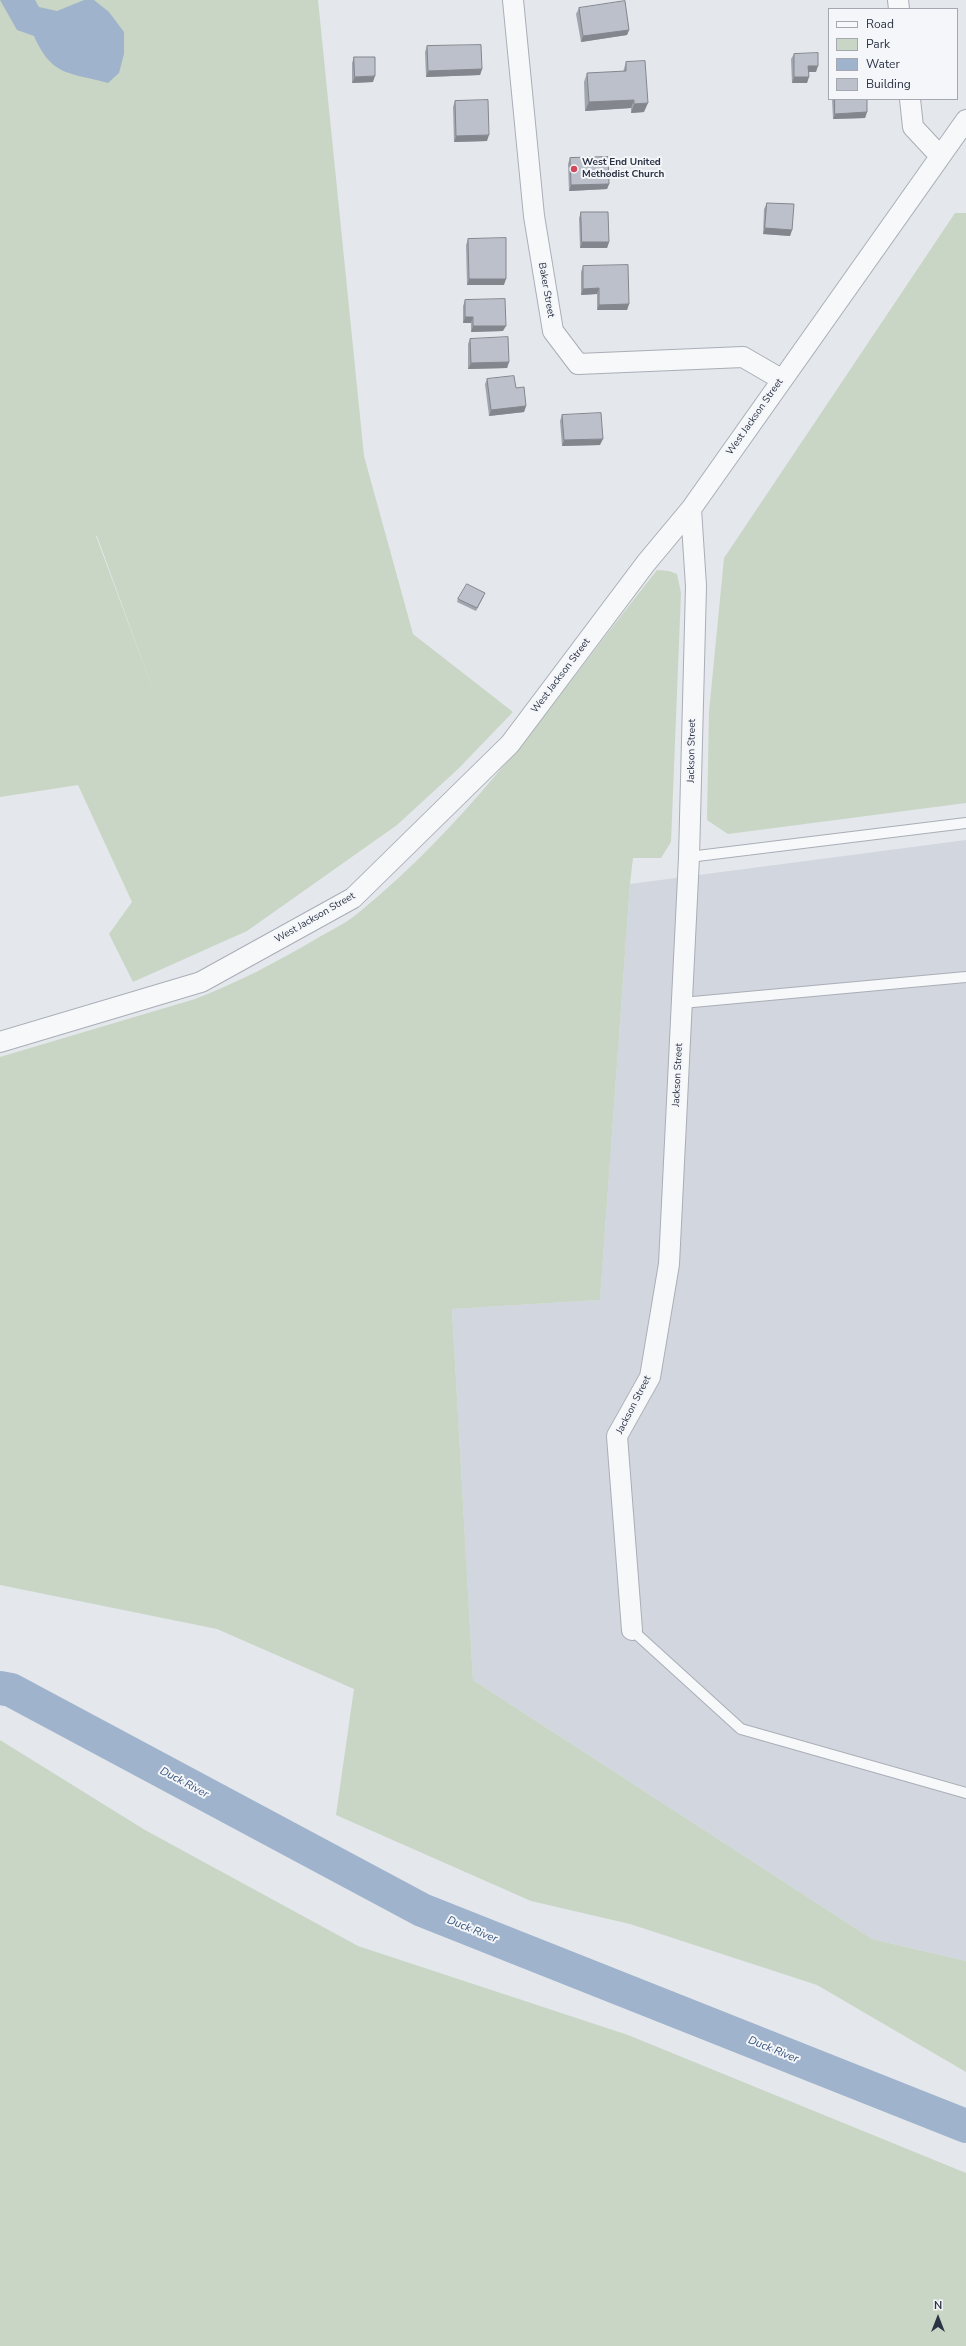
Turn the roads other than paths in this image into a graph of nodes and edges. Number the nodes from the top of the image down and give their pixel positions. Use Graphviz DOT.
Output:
graph roads {
  1 [pos="513,0"];
  2 [pos="910,100"];
  3 [pos="966,120"];
  4 [pos="940,156"];
  5 [pos="781,380"];
  6 [pos="691,509"];
  7 [pos="966,822"];
  8 [pos="689,858"];
  9 [pos="966,977"];
  10 [pos="682,1003"];
  11 [pos="0,1042"];
  12 [pos="632,1630"];
  13 [pos="966,1793"];
  1 -- 5 [label="street, Baker Street"];
  2 -- 4 [label="street"];
  3 -- 4 [label="street, West Jackson Street"];
  4 -- 5 [label="street, West Jackson Street"];
  5 -- 6 [label="street, West Jackson Street"];
  6 -- 8 [label="street, Jackson Street"];
  6 -- 11 [label="street, West Jackson Street"];
  7 -- 8 [label="lane"];
  8 -- 10 [label="street, Jackson Street"];
  9 -- 10 [label="lane"];
  10 -- 12 [label="street, Jackson Street"];
  12 -- 13 [label="lane"];
}
